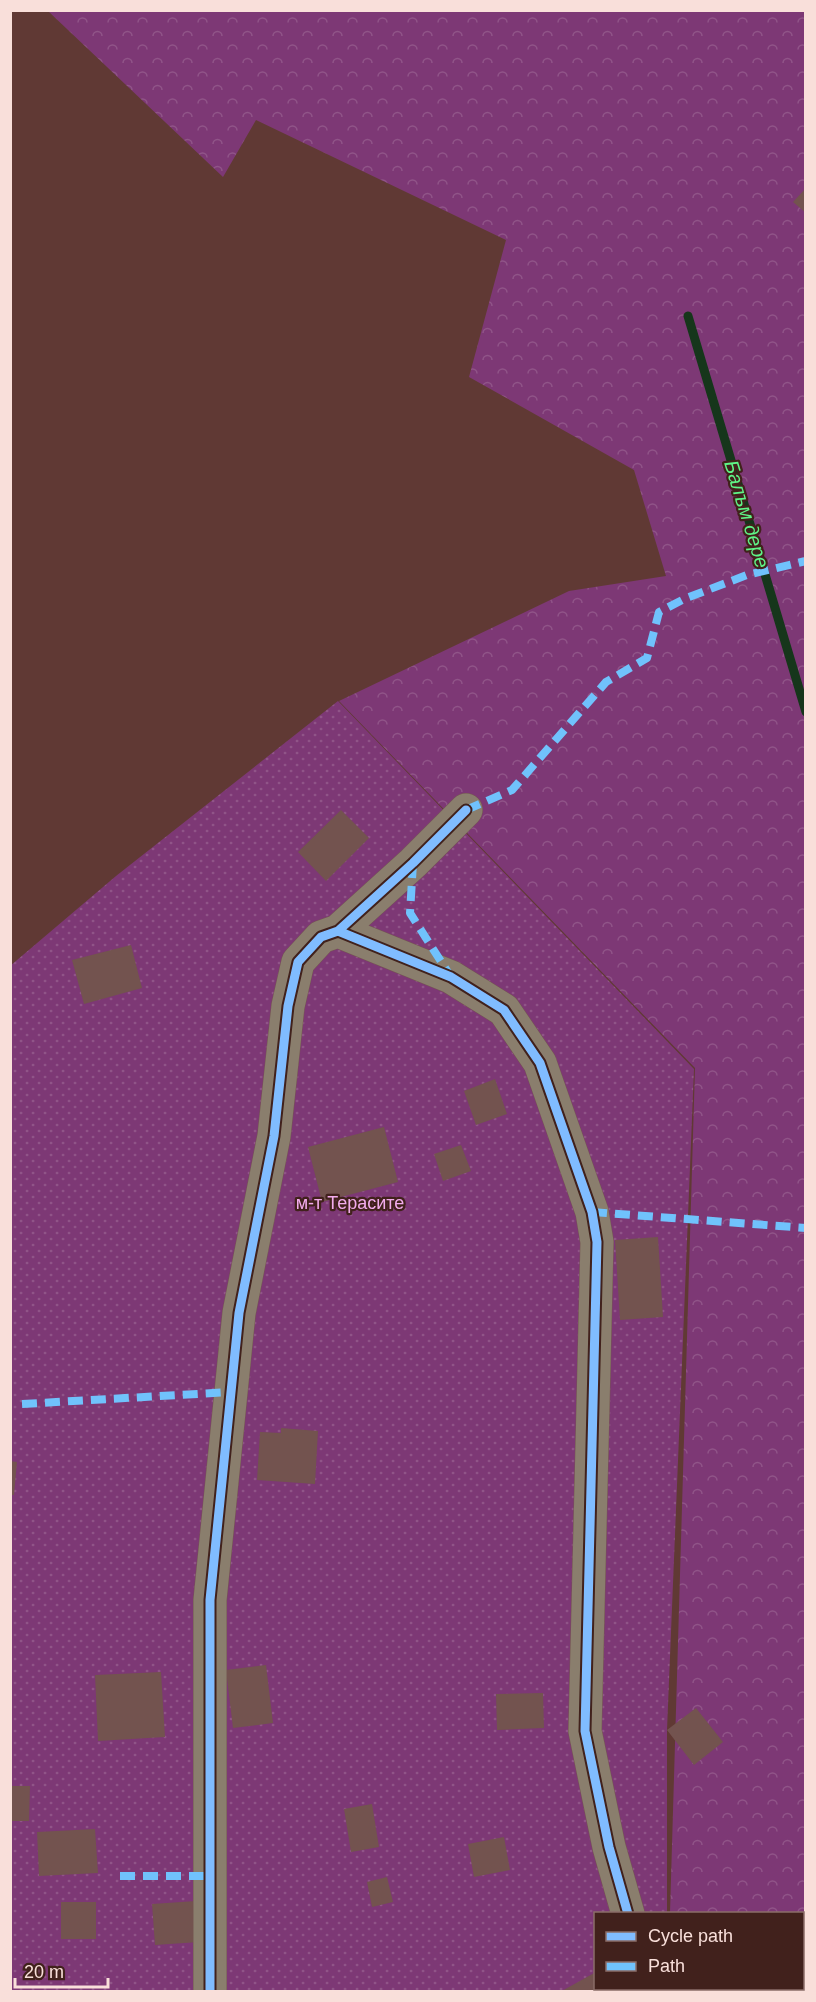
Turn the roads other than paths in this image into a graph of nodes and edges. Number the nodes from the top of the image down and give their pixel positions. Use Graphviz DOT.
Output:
graph roads {
  1 [pos="466,810"];
  2 [pos="338,931"];
  3 [pos="627,1912"];
  4 [pos="210,1992"];
  1 -- 2 [label="street"];
  2 -- 3 [label="street"];
  2 -- 4 [label="street"];
}
